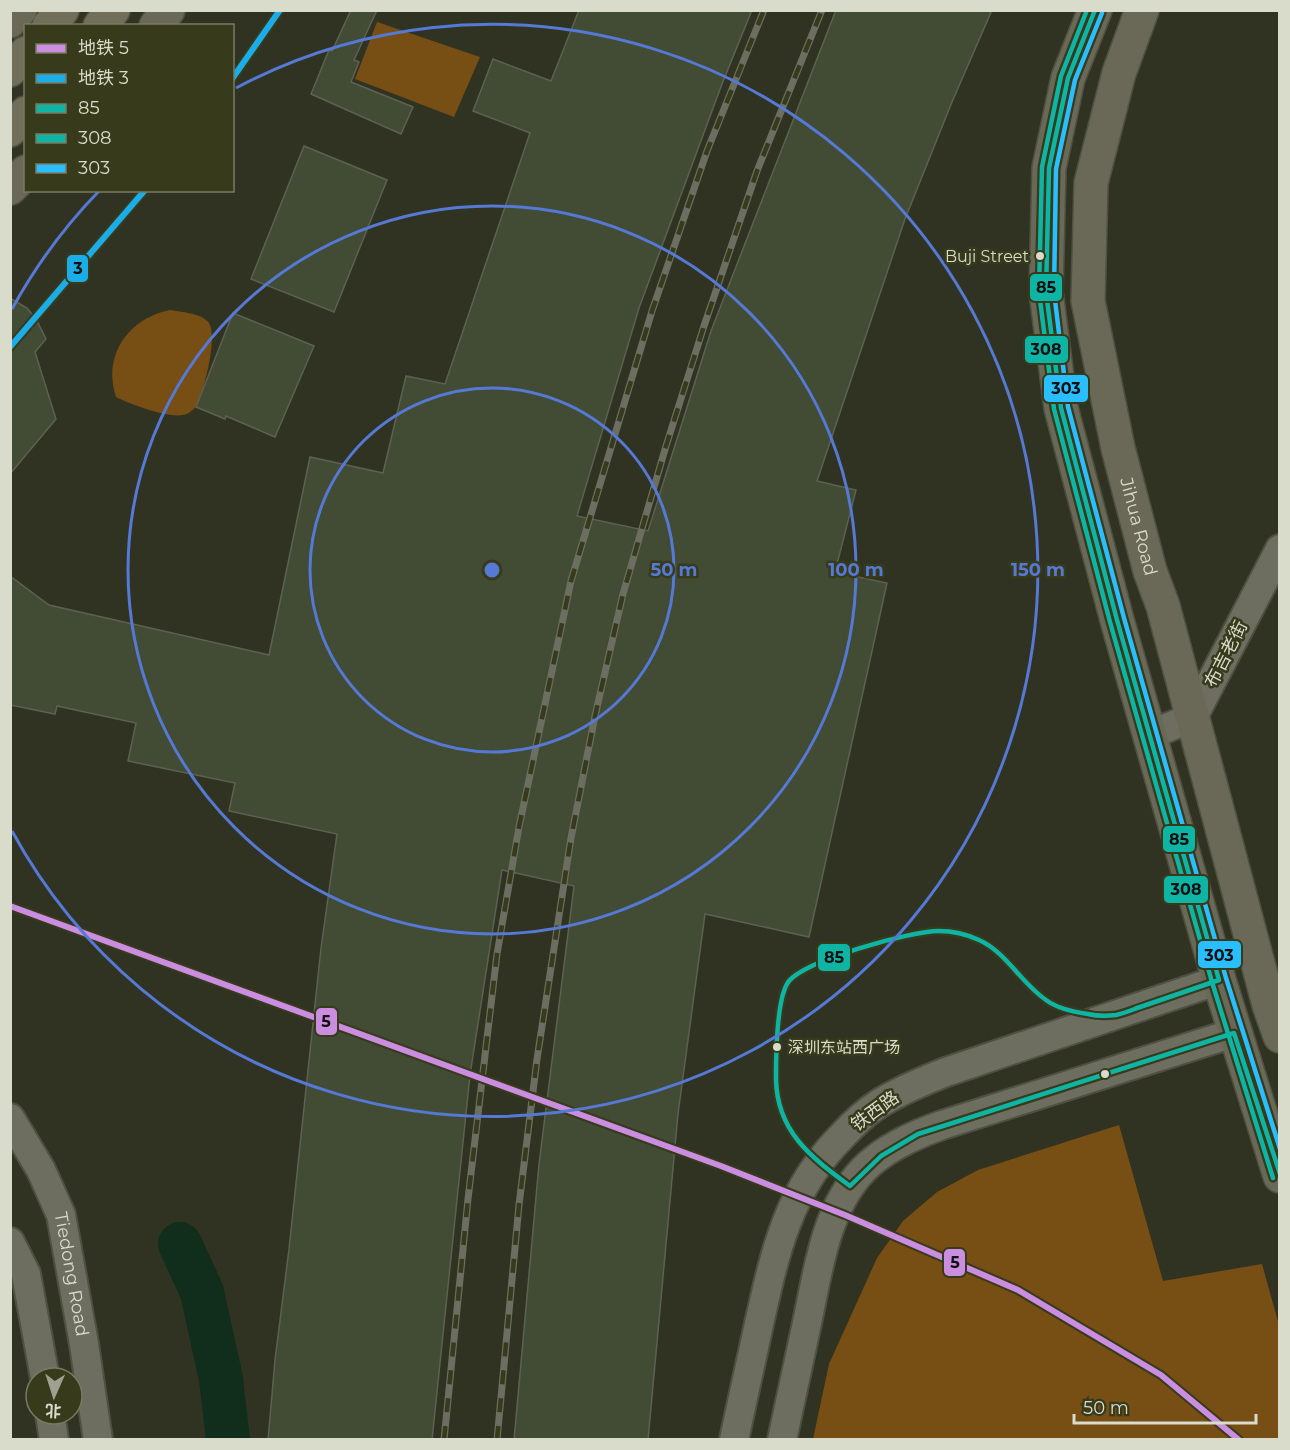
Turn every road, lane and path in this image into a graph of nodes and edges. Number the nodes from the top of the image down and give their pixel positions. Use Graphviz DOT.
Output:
graph roads {
  1 [pos="20,10"];
  2 [pos="62,10"];
  3 [pos="113,10"];
  4 [pos="168,10"];
  5 [pos="1095,10"];
  6 [pos="1142,10"];
  7 [pos="10,21"];
  8 [pos="51,24"];
  9 [pos="102,24"];
  10 [pos="158,24"];
  11 [pos="24,55"];
  12 [pos="10,70"];
  13 [pos="24,115"];
  14 [pos="10,130"];
  15 [pos="24,174"];
  16 [pos="10,188"];
  17 [pos="1280,549"];
  18 [pos="1193,717"];
  19 [pos="1149,735"];
  20 [pos="1219,980"];
  21 [pos="1234,1033"];
  22 [pos="1280,1036"];
  23 [pos="10,1118"];
  24 [pos="1280,1176"];
  25 [pos="10,1242"];
  26 [pos="43,1366"];
  27 [pos="98,1440"];
  28 [pos="734,1440"];
  29 [pos="782,1440"];
  1 -- 7 [label="main road"];
  2 -- 8 [label="highway"];
  3 -- 9 [label="highway"];
  4 -- 10 [label="main road"];
  5 -- 19 [label="main road"];
  6 -- 18 [label="main road, Jihua Road"];
  11 -- 12 [label="highway"];
  13 -- 14 [label="highway"];
  15 -- 16 [label="main road"];
  17 -- 18 [label="main road, 布吉老街"];
  18 -- 19 [label="main road"];
  18 -- 22 [label="main road, Jihua Road"];
  19 -- 20 [label="main road"];
  20 -- 21 [label="main road"];
  20 -- 28 [label="main road, 铁西路"];
  21 -- 24 [label="main road"];
  21 -- 29 [label="main road"];
  23 -- 27 [label="main road, Tiedong Road"];
  25 -- 26 [label="main road"];
}
